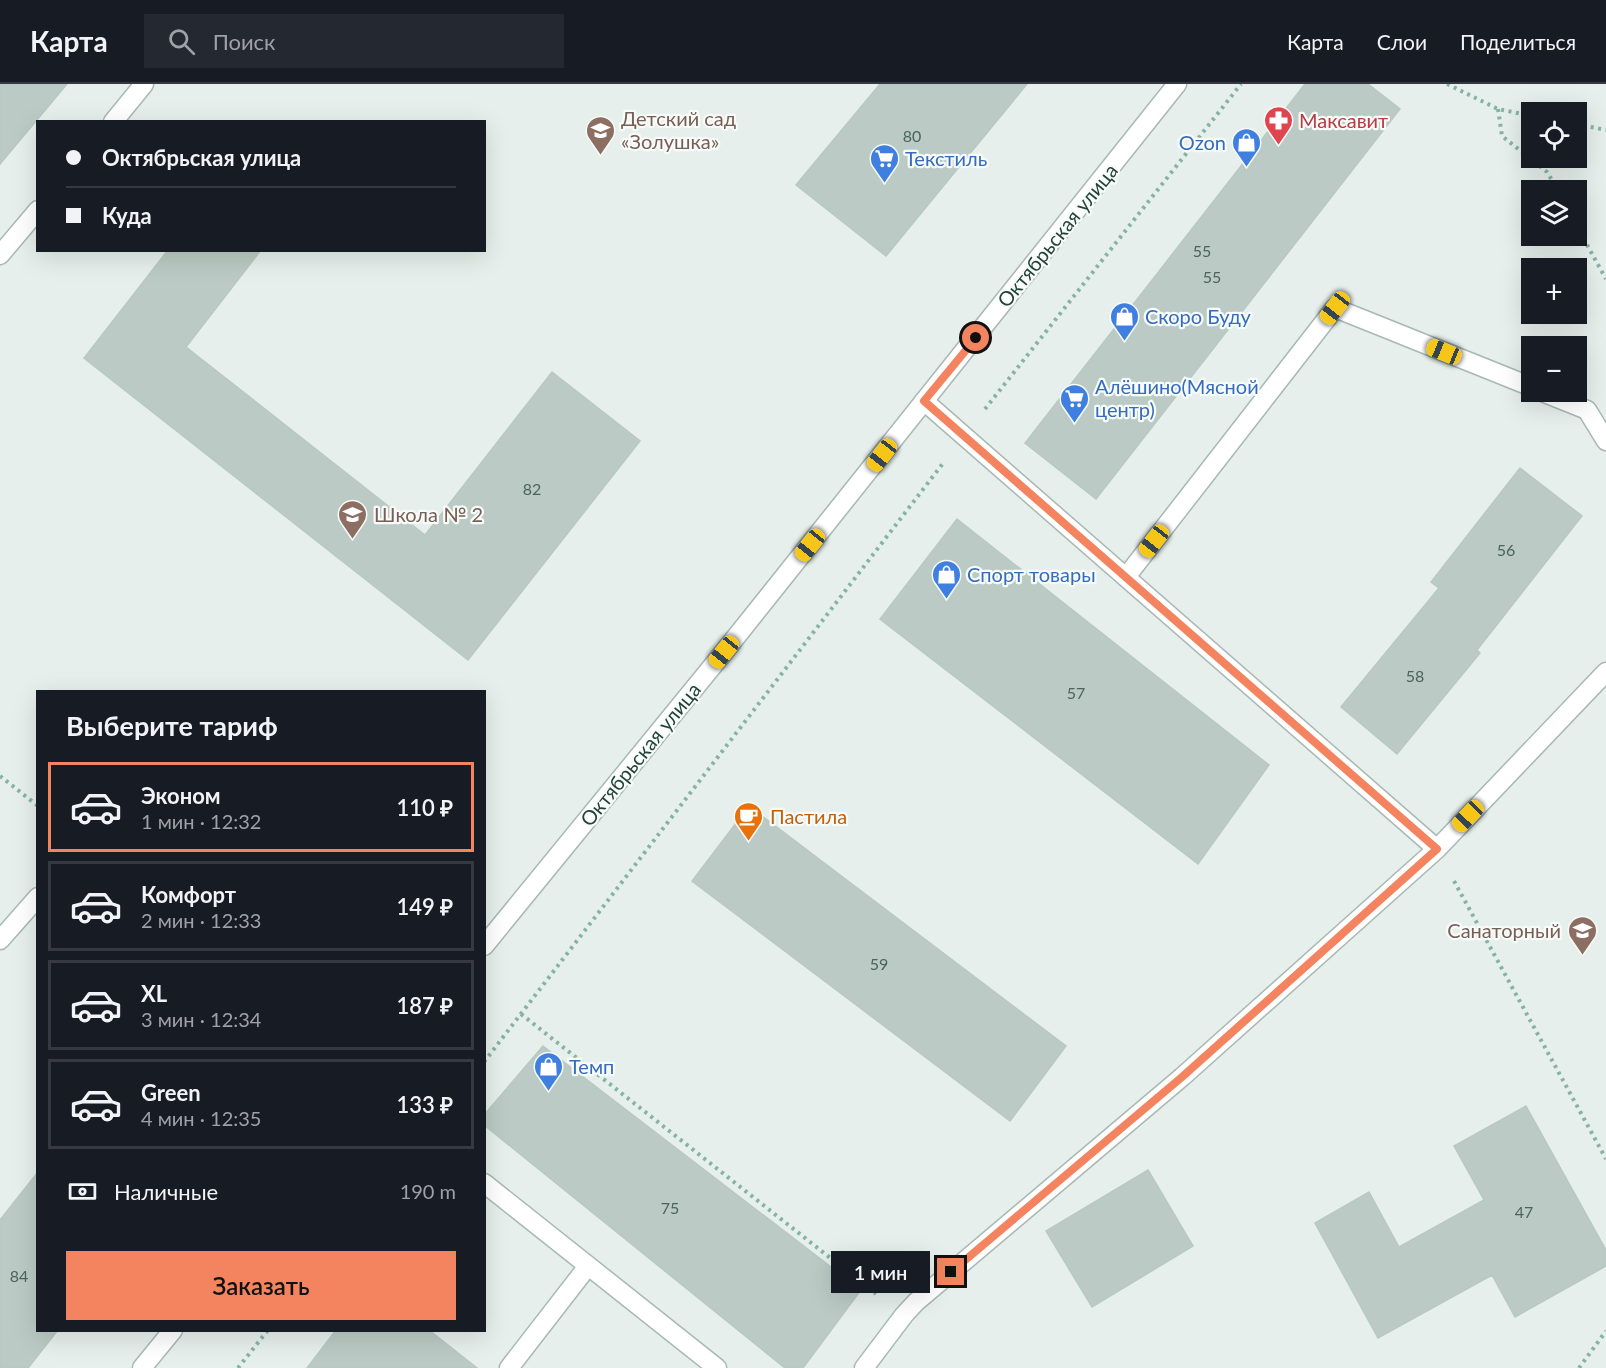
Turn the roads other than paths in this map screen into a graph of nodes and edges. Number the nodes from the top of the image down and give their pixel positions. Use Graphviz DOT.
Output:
graph roads {
  1 [pos="144,84"];
  2 [pos="1177,84"];
  3 [pos="115,120"];
  4 [pos="36,212"];
  5 [pos="0,255"];
  6 [pos="1521,383"];
  7 [pos="924,401"];
  8 [pos="1567,402"];
  9 [pos="1606,441"];
  10 [pos="1126,577"];
  11 [pos="1606,672"];
  12 [pos="1437,849"];
  13 [pos="36,899"];
  14 [pos="0,940"];
  15 [pos="486,944"];
  16 [pos="486,1185"];
  17 [pos="588,1266"];
  18 [pos="171,1332"];
  19 [pos="872,1365"];
  20 [pos="142,1368"];
  21 [pos="509,1368"];
  22 [pos="717,1368"];
  1 -- 3 [label="street"];
  2 -- 7 [label="street, Октябрьская улица"];
  4 -- 5 [label="street"];
  6 -- 10 [label="street"];
  7 -- 10 [label="street"];
  7 -- 15 [label="street, Октябрьская улица"];
  8 -- 9 [label="street"];
  10 -- 12 [label="street"];
  11 -- 12 [label="street"];
  12 -- 19 [label="street"];
  13 -- 14 [label="street"];
  16 -- 17 [label="street"];
  17 -- 21 [label="street"];
  17 -- 22 [label="street"];
  18 -- 20 [label="street"];
}
